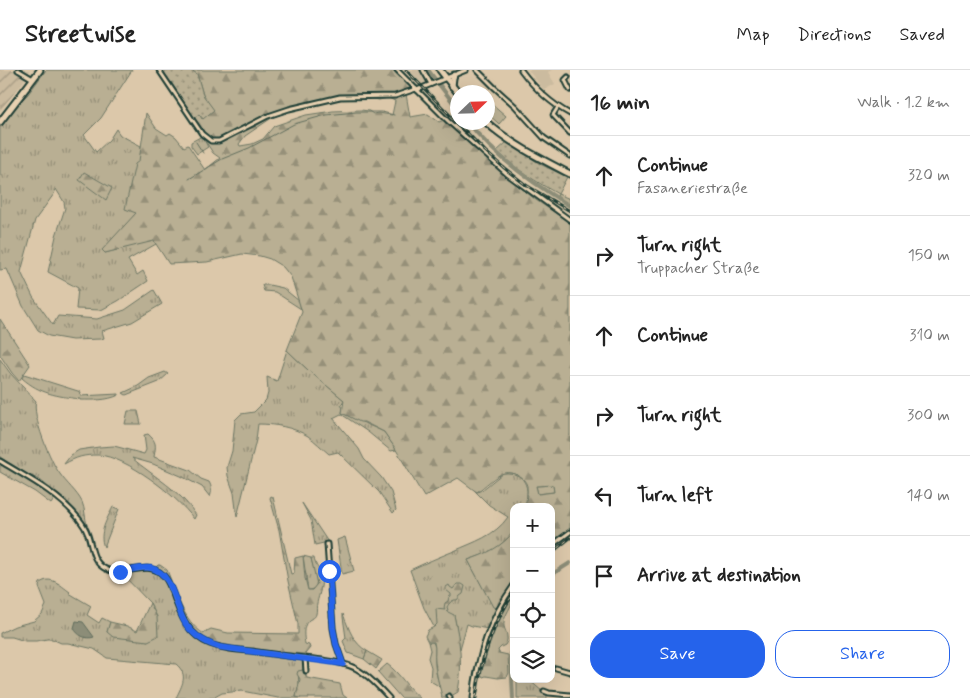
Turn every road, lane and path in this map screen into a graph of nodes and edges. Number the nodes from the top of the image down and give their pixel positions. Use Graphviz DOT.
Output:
graph roads {
  1 [pos="18,70"];
  2 [pos="40,70"];
  3 [pos="158,70"];
  4 [pos="397,70"];
  5 [pos="424,70"];
  6 [pos="440,70"];
  7 [pos="466,70"];
  8 [pos="477,70"];
  9 [pos="521,70"];
  10 [pos="454,75"];
  11 [pos="568,77"];
  12 [pos="446,78"];
  13 [pos="33,79"];
  14 [pos="432,83"];
  15 [pos="451,85"];
  16 [pos="452,85"];
  17 [pos="417,90"];
  18 [pos="570,90"];
  19 [pos="558,107"];
  20 [pos="570,114"];
  21 [pos="0,122"];
  22 [pos="495,129"];
  23 [pos="570,133"];
  24 [pos="570,156"];
  25 [pos="570,174"];
  26 [pos="570,220"];
  27 [pos="0,461"];
  28 [pos="570,532"];
  29 [pos="555,543"];
  30 [pos="327,544"];
  31 [pos="510,591"];
  32 [pos="305,658"];
  33 [pos="343,664"];
  34 [pos="556,668"];
  35 [pos="306,672"];
  36 [pos="570,672"];
  37 [pos="544,691"];
  38 [pos="569,696"];
  39 [pos="389,698"];
  40 [pos="473,698"];
  1 -- 13 [label="street"];
  2 -- 13 [label="main road"];
  3 -- 17 [label="street"];
  4 -- 17 [label="street"];
  5 -- 14 [label="street"];
  6 -- 12 [label="main road"];
  7 -- 10 [label="street"];
  8 -- 24 [label="street"];
  9 -- 19 [label="street"];
  10 -- 12 [label="street"];
  10 -- 16 [label="main road"];
  11 -- 18 [label="street"];
  12 -- 14 [label="street"];
  12 -- 15 [label="main road"];
  13 -- 21 [label="main road"];
  14 -- 17 [label="street"];
  17 -- 26 [label="street"];
  19 -- 20 [label="street"];
  19 -- 23 [label="street"];
  22 -- 25 [label="main road"];
  27 -- 32 [label="street"];
  28 -- 29 [label="street"];
  30 -- 33 [label="street"];
  31 -- 40 [label="street"];
  32 -- 33 [label="street"];
  32 -- 35 [label="street"];
  33 -- 39 [label="street"];
  34 -- 36 [label="street"];
  37 -- 38 [label="street"];
}
